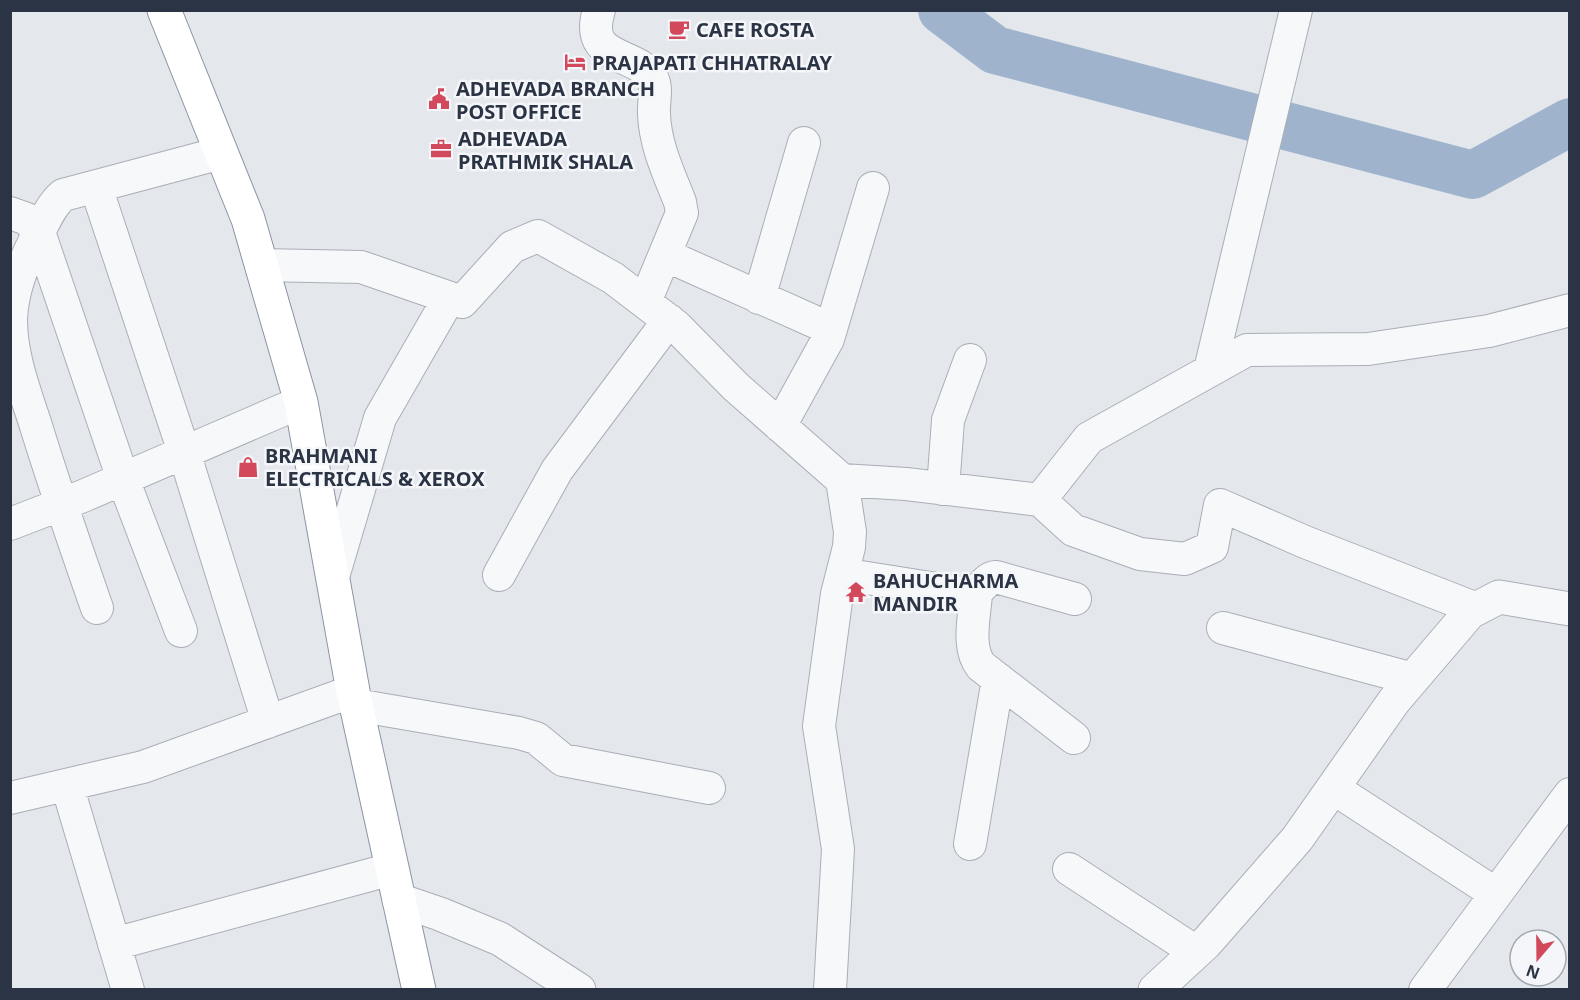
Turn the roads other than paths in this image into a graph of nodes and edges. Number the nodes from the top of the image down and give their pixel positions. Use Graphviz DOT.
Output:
graph roads {
  1 [pos="164,10"];
  2 [pos="599,10"];
  3 [pos="1296,10"];
  4 [pos="804,143"];
  5 [pos="221,153"];
  6 [pos="96,187"];
  7 [pos="873,188"];
  8 [pos="10,213"];
  9 [pos="39,232"];
  10 [pos="665,255"];
  11 [pos="261,265"];
  12 [pos="449,298"];
  13 [pos="759,298"];
  14 [pos="1569,310"];
  15 [pos="657,311"];
  16 [pos="831,329"];
  17 [pos="970,360"];
  18 [pos="14,363"];
  19 [pos="1210,370"];
  20 [pos="301,402"];
  21 [pos="780,426"];
  22 [pos="184,452"];
  23 [pos="123,479"];
  24 [pos="842,480"];
  25 [pos="943,489"];
  26 [pos="1040,500"];
  27 [pos="60,504"];
  28 [pos="10,524"];
  29 [pos="842,574"];
  30 [pos="499,575"];
  31 [pos="333,577"];
  32 [pos="976,593"];
  33 [pos="1075,599"];
  34 [pos="97,608"];
  35 [pos="1477,609"];
  36 [pos="1569,609"];
  37 [pos="1223,628"];
  38 [pos="181,631"];
  39 [pos="998,679"];
  40 [pos="1413,679"];
  41 [pos="354,698"];
  42 [pos="268,722"];
  43 [pos="1074,738"];
  44 [pos="67,785"];
  45 [pos="710,788"];
  46 [pos="1333,788"];
  47 [pos="1569,795"];
  48 [pos="10,798"];
  49 [pos="970,844"];
  50 [pos="1069,869"];
  51 [pos="396,884"];
  52 [pos="1496,894"];
  53 [pos="114,944"];
  54 [pos="1196,952"];
  55 [pos="128,990"];
  56 [pos="419,990"];
  57 [pos="579,990"];
  58 [pos="830,990"];
  59 [pos="1155,990"];
  60 [pos="1425,990"];
  1 -- 5 [label="highway"];
  2 -- 10 [label="street"];
  3 -- 19 [label="street"];
  4 -- 13 [label="street"];
  5 -- 6 [label="street"];
  5 -- 11 [label="highway"];
  6 -- 9 [label="street"];
  6 -- 22 [label="street"];
  7 -- 16 [label="street"];
  8 -- 9 [label="street"];
  9 -- 18 [label="street"];
  9 -- 23 [label="street"];
  10 -- 13 [label="street"];
  10 -- 15 [label="street"];
  11 -- 12 [label="street"];
  11 -- 20 [label="highway"];
  12 -- 15 [label="street"];
  12 -- 31 [label="street"];
  13 -- 16 [label="street"];
  14 -- 19 [label="street"];
  15 -- 21 [label="street"];
  15 -- 30 [label="street"];
  16 -- 21 [label="street"];
  17 -- 25 [label="street"];
  18 -- 27 [label="street"];
  19 -- 26 [label="street"];
  20 -- 22 [label="street"];
  20 -- 31 [label="highway"];
  21 -- 24 [label="street"];
  22 -- 23 [label="street"];
  22 -- 42 [label="street"];
  23 -- 27 [label="street"];
  23 -- 38 [label="street"];
  24 -- 25 [label="street"];
  24 -- 29 [label="street"];
  25 -- 26 [label="street"];
  26 -- 35 [label="street"];
  27 -- 28 [label="street"];
  27 -- 34 [label="street"];
  29 -- 32 [label="street"];
  29 -- 58 [label="street"];
  31 -- 41 [label="highway"];
  32 -- 33 [label="street"];
  32 -- 39 [label="street"];
  35 -- 36 [label="street"];
  35 -- 40 [label="street"];
  37 -- 40 [label="street"];
  39 -- 43 [label="street"];
  39 -- 49 [label="street"];
  40 -- 46 [label="street"];
  41 -- 42 [label="street"];
  41 -- 45 [label="street"];
  41 -- 51 [label="highway"];
  42 -- 44 [label="street"];
  44 -- 48 [label="street"];
  44 -- 53 [label="street"];
  46 -- 52 [label="street"];
  46 -- 54 [label="street"];
  47 -- 52 [label="street"];
  50 -- 54 [label="street"];
  51 -- 53 [label="street"];
  51 -- 56 [label="highway"];
  51 -- 57 [label="street"];
  52 -- 60 [label="street"];
  53 -- 55 [label="street"];
  54 -- 59 [label="street"];
}
